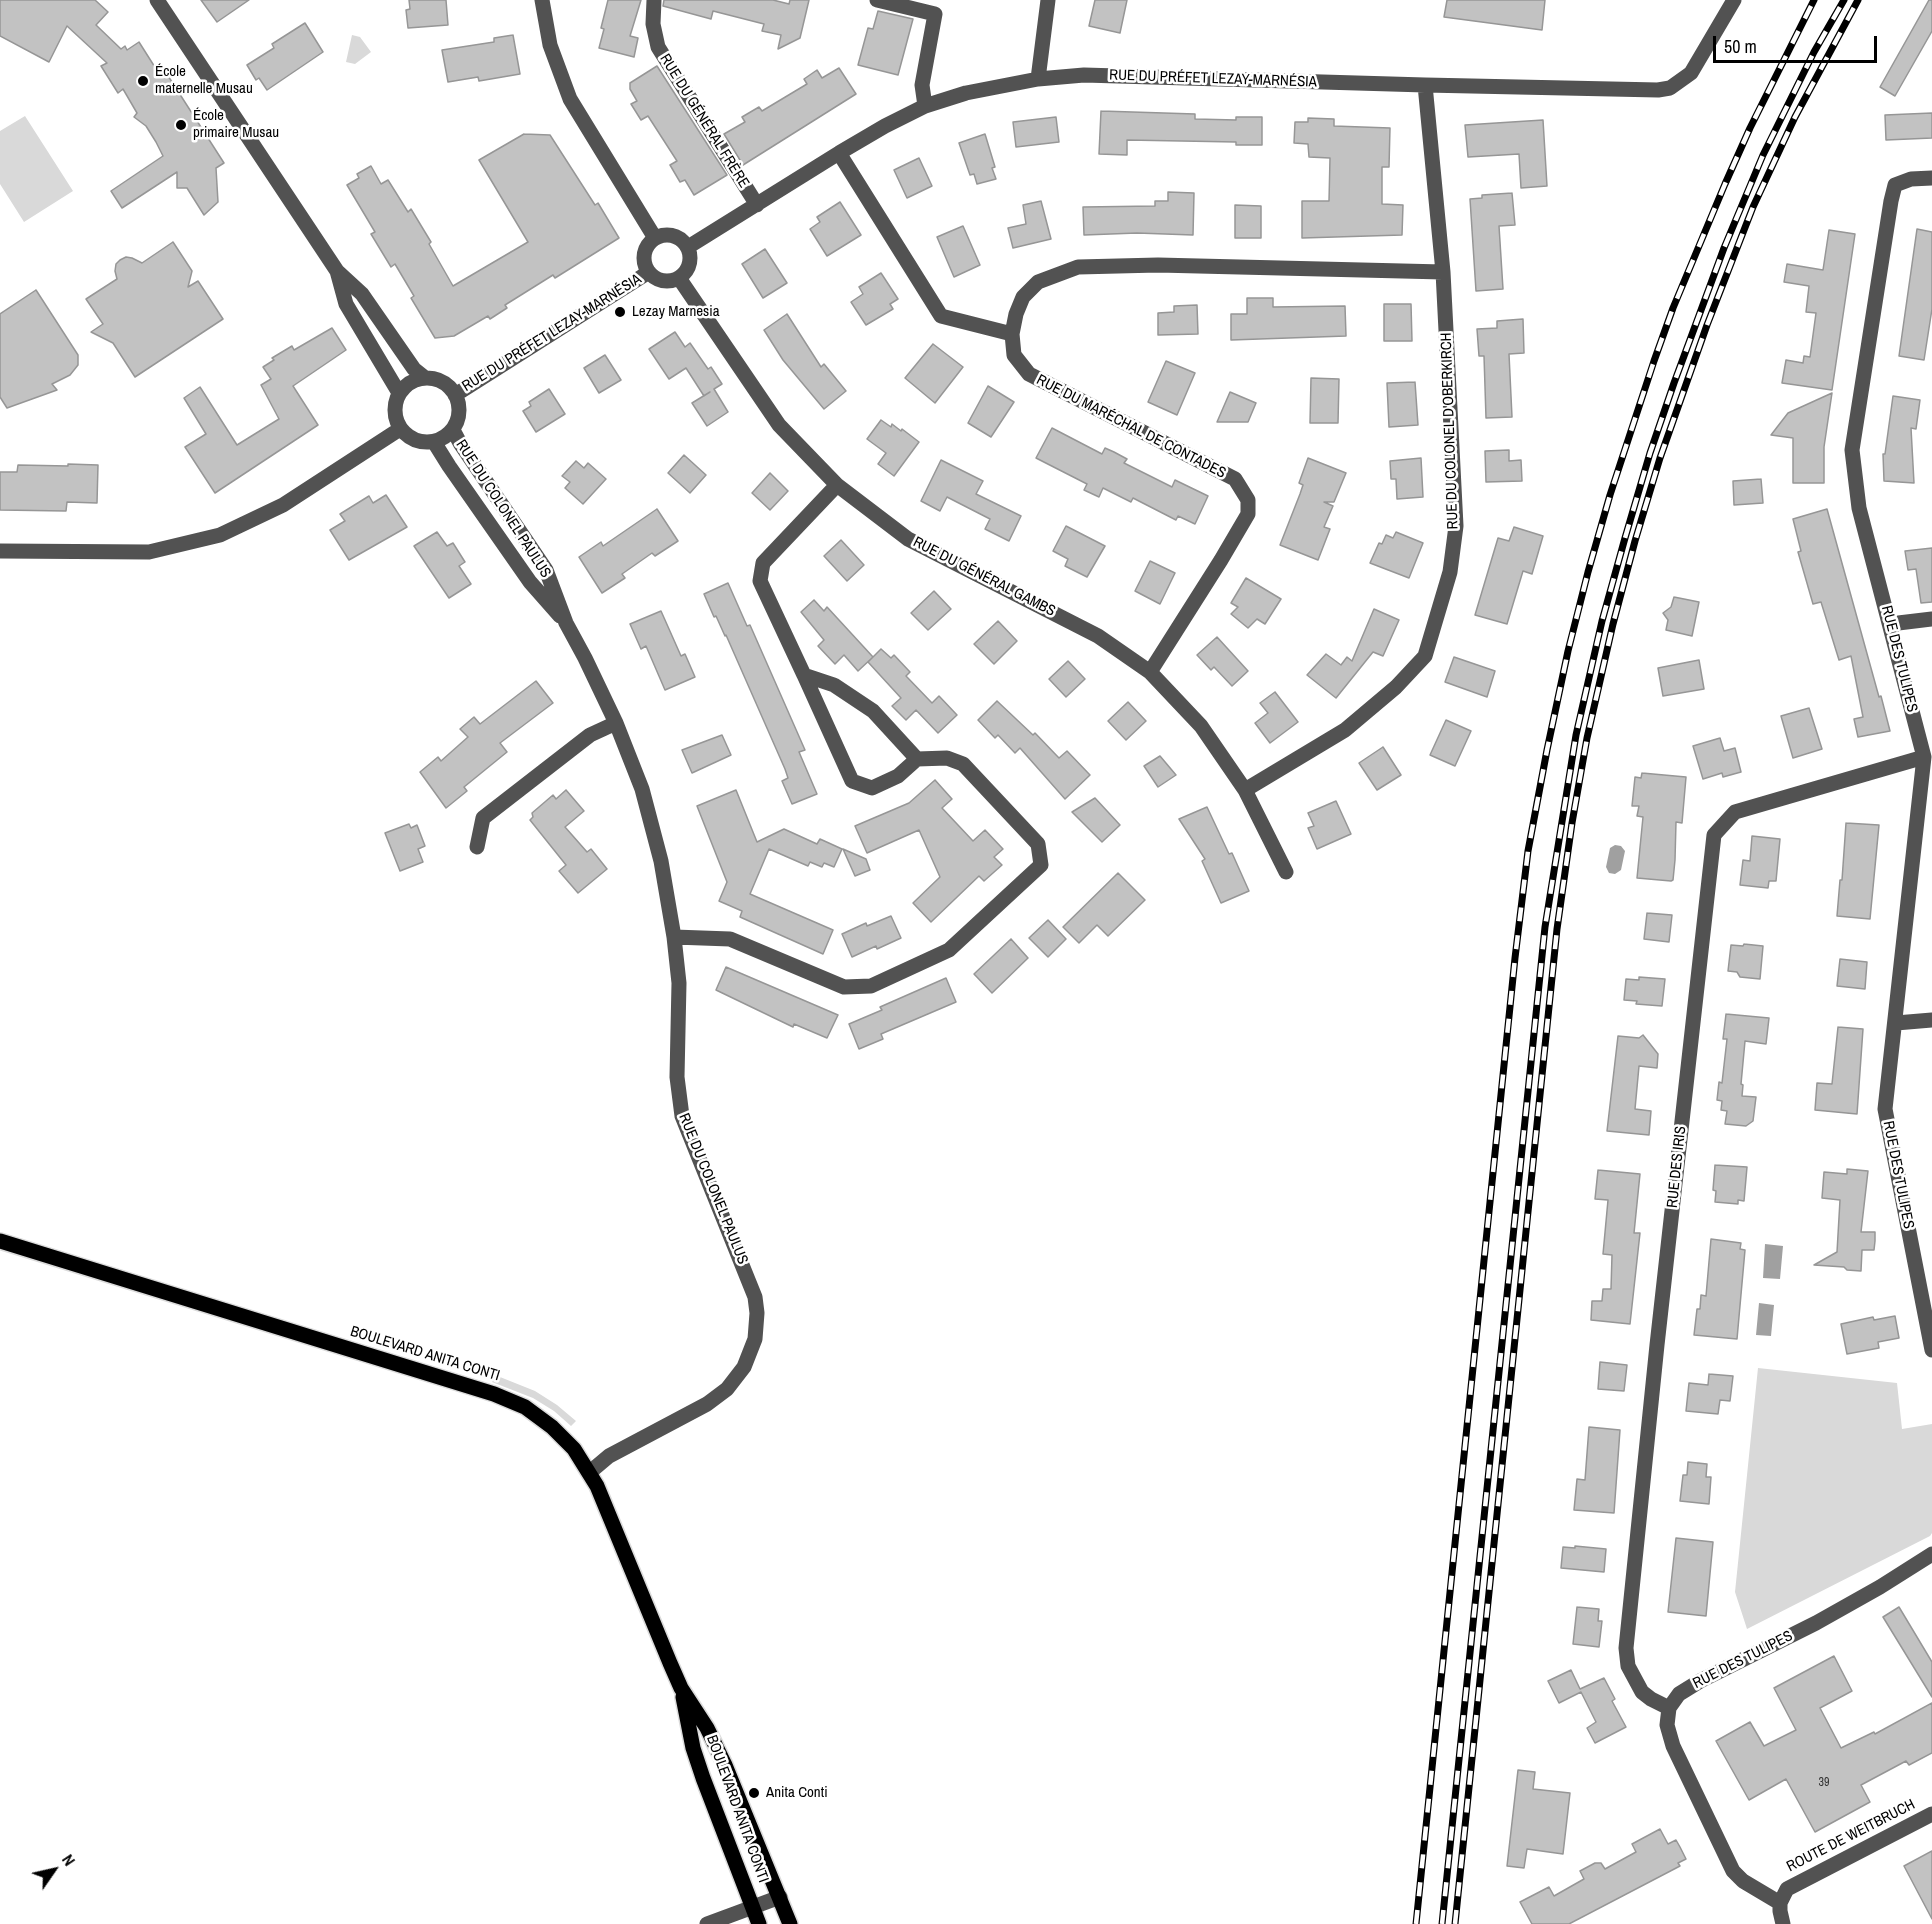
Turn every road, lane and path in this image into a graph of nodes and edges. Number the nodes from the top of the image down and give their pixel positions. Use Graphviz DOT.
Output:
graph roads {
  1 [pos="157,0"];
  2 [pos="542,0"];
  3 [pos="654,0"];
  4 [pos="877,0"];
  5 [pos="1048,0"];
  6 [pos="1734,0"];
  7 [pos="937,7"];
  8 [pos="1038,79"];
  9 [pos="1425,85"];
  10 [pos="925,106"];
  11 [pos="839,153"];
  12 [pos="1932,178"];
  13 [pos="756,205"];
  14 [pos="655,238"];
  15 [pos="688,248"];
  16 [pos="337,272"];
  17 [pos="649,272"];
  18 [pos="1443,272"];
  19 [pos="679,278"];
  20 [pos="1012,334"];
  21 [pos="424,377"];
  22 [pos="399,393"];
  23 [pos="455,394"];
  24 [pos="400,429"];
  25 [pos="453,430"];
  26 [pos="434,442"];
  27 [pos="837,485"];
  28 [pos="0,551"];
  29 [pos="1932,619"];
  30 [pos="566,623"];
  31 [pos="1890,624"];
  32 [pos="1150,672"];
  33 [pos="804,675"];
  34 [pos="616,723"];
  35 [pos="1924,757"];
  36 [pos="917,759"];
  37 [pos="1245,790"];
  38 [pos="477,847"];
  39 [pos="1286,872"];
  40 [pos="674,937"];
  41 [pos="1932,1020"];
  42 [pos="1896,1023"];
  43 [pos="0,1241"];
  44 [pos="1932,1350"];
  45 [pos="590,1472"];
  46 [pos="1932,1554"];
  47 [pos="681,1688"];
  48 [pos="1669,1708"];
  49 [pos="1932,1814"];
  50 [pos="781,1899"];
  51 [pos="1780,1903"];
  52 [pos="753,1907"];
  53 [pos="707,1924"];
  54 [pos="759,1924"];
  55 [pos="790,1924"];
  56 [pos="1783,1924"];
  1 -- 16 [label="street"];
  2 -- 14 [label="street"];
  3 -- 13 [label="street, RUE DU GÉNÉRAL FRÈRE"];
  4 -- 7 [label="street"];
  5 -- 8 [label="street"];
  6 -- 9 [label="street, RUE DU PRÉFET LEZAY-MARNÉSIA"];
  7 -- 10 [label="street"];
  8 -- 9 [label="street, RUE DU PRÉFET LEZAY-MARNÉSIA"];
  8 -- 10 [label="street, RUE DU PRÉFET LEZAY-MARNÉSIA"];
  9 -- 18 [label="street, RUE DU COLONEL D'OBERKIRCH"];
  10 -- 11 [label="street, RUE DU PRÉFET LEZAY-MARNÉSIA"];
  11 -- 13 [label="street, RUE DU PRÉFET LEZAY-MARNÉSIA"];
  11 -- 20 [label="street"];
  12 -- 31 [label="street, RUE DES TULIPES"];
  13 -- 15 [label="street, RUE DU PRÉFET LEZAY-MARNÉSIA"];
  14 -- 15 [label="street"];
  14 -- 17 [label="street"];
  15 -- 19 [label="street"];
  16 -- 21 [label="street"];
  16 -- 22 [label="street"];
  17 -- 19 [label="street"];
  17 -- 23 [label="street, RUE DU PRÉFET LEZAY-MARNÉSIA"];
  18 -- 20 [label="street, RUE DU MARÉCHAL DE CONTADES"];
  18 -- 37 [label="street, RUE DU COLONEL D'OBERKIRCH"];
  19 -- 27 [label="street, RUE DU GÉNÉRAL GAMBS"];
  20 -- 32 [label="street, RUE DU MARÉCHAL DE CONTADES"];
  21 -- 22 [label="street"];
  21 -- 23 [label="street"];
  22 -- 24 [label="street"];
  23 -- 25 [label="street"];
  24 -- 26 [label="street"];
  24 -- 28 [label="street"];
  25 -- 26 [label="street"];
  25 -- 30 [label="street, RUE DU COLONEL PAULUS"];
  26 -- 30 [label="street, RUE DU COLONEL PAULUS"];
  27 -- 32 [label="street, RUE DU GÉNÉRAL GAMBS"];
  27 -- 33 [label="street"];
  29 -- 31 [label="street"];
  30 -- 34 [label="street, RUE DU COLONEL PAULUS"];
  31 -- 35 [label="street, RUE DES TULIPES"];
  32 -- 37 [label="street, RUE DU GÉNÉRAL GAMBS"];
  33 -- 36 [label="street"];
  33 -- 36 [label="street"];
  34 -- 38 [label="street"];
  34 -- 40 [label="street, RUE DU COLONEL PAULUS"];
  35 -- 42 [label="street, RUE DES TULIPES"];
  35 -- 48 [label="street, RUE DES IRIS"];
  36 -- 40 [label="street"];
  37 -- 39 [label="street, RUE DU GÉNÉRAL GAMBS"];
  40 -- 45 [label="street, RUE DU COLONEL PAULUS"];
  41 -- 42 [label="street"];
  42 -- 44 [label="street, RUE DES TULIPES"];
  43 -- 45 [label="main road, BOULEVARD ANITA CONTI"];
  45 -- 47 [label="main road, BOULEVARD ANITA CONTI"];
  46 -- 48 [label="street, RUE DES TULIPES"];
  47 -- 50 [label="main road, BOULEVARD ANITA CONTI"];
  47 -- 52 [label="main road, BOULEVARD ANITA CONTI"];
  48 -- 51 [label="street"];
  49 -- 51 [label="street, ROUTE DE WEITBRUCH"];
  50 -- 52 [label="street"];
  50 -- 55 [label="main road"];
  51 -- 56 [label="street"];
  52 -- 53 [label="street"];
  52 -- 54 [label="main road"];
}
